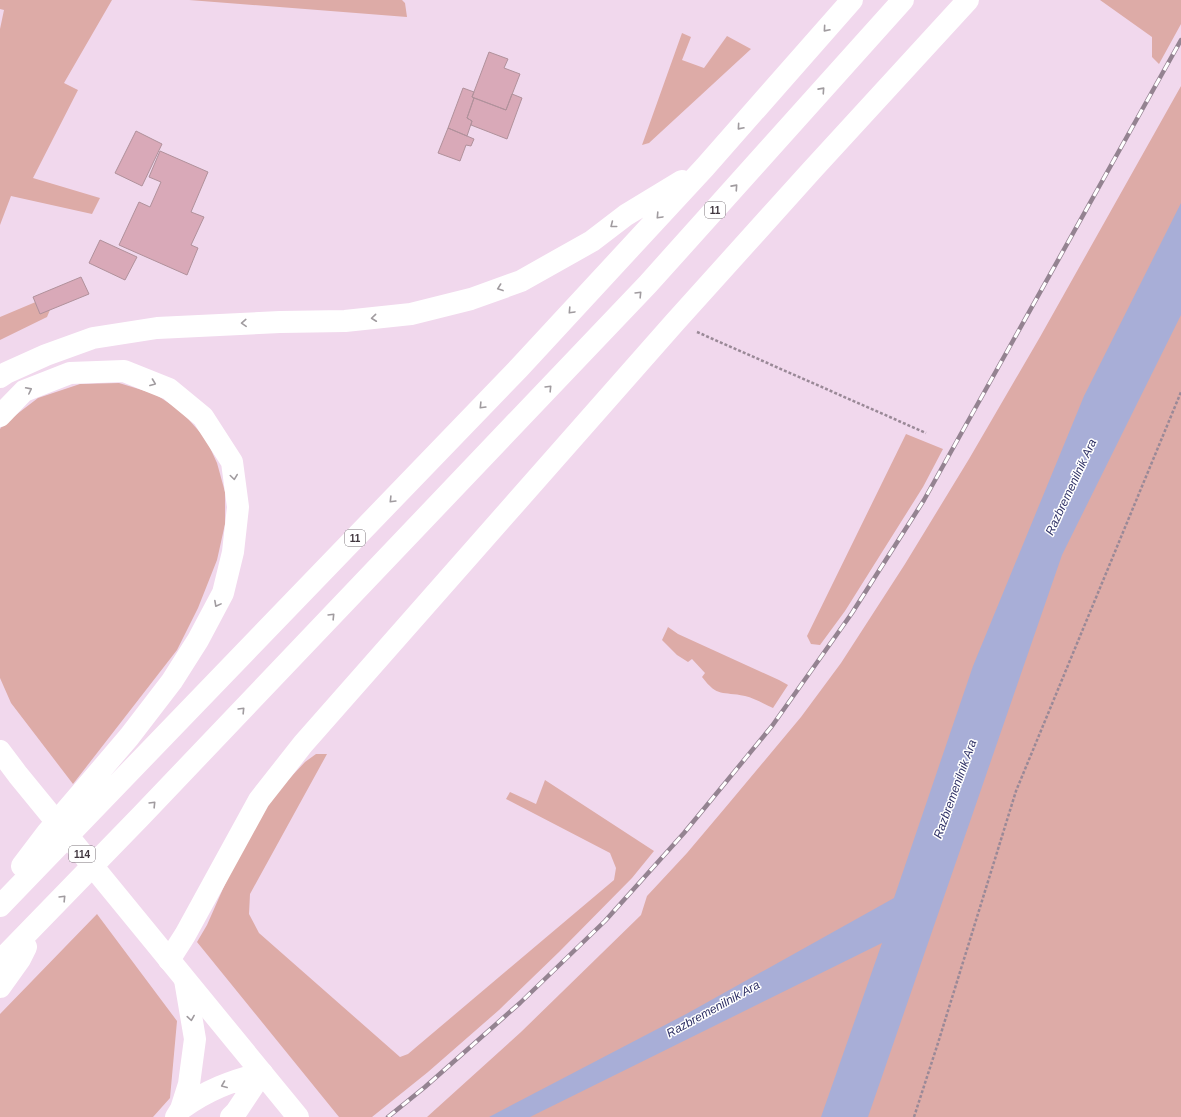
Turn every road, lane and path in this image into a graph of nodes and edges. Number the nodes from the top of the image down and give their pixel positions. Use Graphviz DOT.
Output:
graph roads {
  1 [pos="852,0"];
  2 [pos="903,0"];
  3 [pos="968,0"];
  4 [pos="705,166"];
  5 [pos="675,322"];
  6 [pos="0,378"];
  7 [pos="1181,392"];
  8 [pos="0,416"];
  9 [pos="926,433"];
  10 [pos="0,750"];
  11 [pos="0,896"];
  12 [pos="0,906"];
  13 [pos="36,926"];
  14 [pos="169,960"];
  15 [pos="0,962"];
  16 [pos="185,980"];
  17 [pos="0,987"];
  18 [pos="262,1073"];
  19 [pos="179,1113"];
  20 [pos="231,1117"];
  21 [pos="298,1117"];
  22 [pos="914,1117"];
  1 -- 4 [label="main road, 11, one-way"];
  13 -- 2 [label="main road, 11, one-way"];
  3 -- 5 [label="main road"];
  4 -- 6 [label="main road, one-way"];
  4 -- 12 [label="main road, 11, one-way"];
  5 -- 9 [label="path"];
  5 -- 14 [label="main road"];
  7 -- 22 [label="path"];
  8 -- 11 [label="main road, one-way"];
  10 -- 14 [label="main road, 114"];
  13 -- 15 [label="main road, 11"];
  13 -- 17 [label="main road"];
  14 -- 16 [label="main road, 114"];
  16 -- 18 [label="main road, 114"];
  16 -- 19 [label="main road, one-way"];
  18 -- 19 [label="main road, one-way"];
  18 -- 20 [label="main road"];
  18 -- 21 [label="main road, 114"];
}
